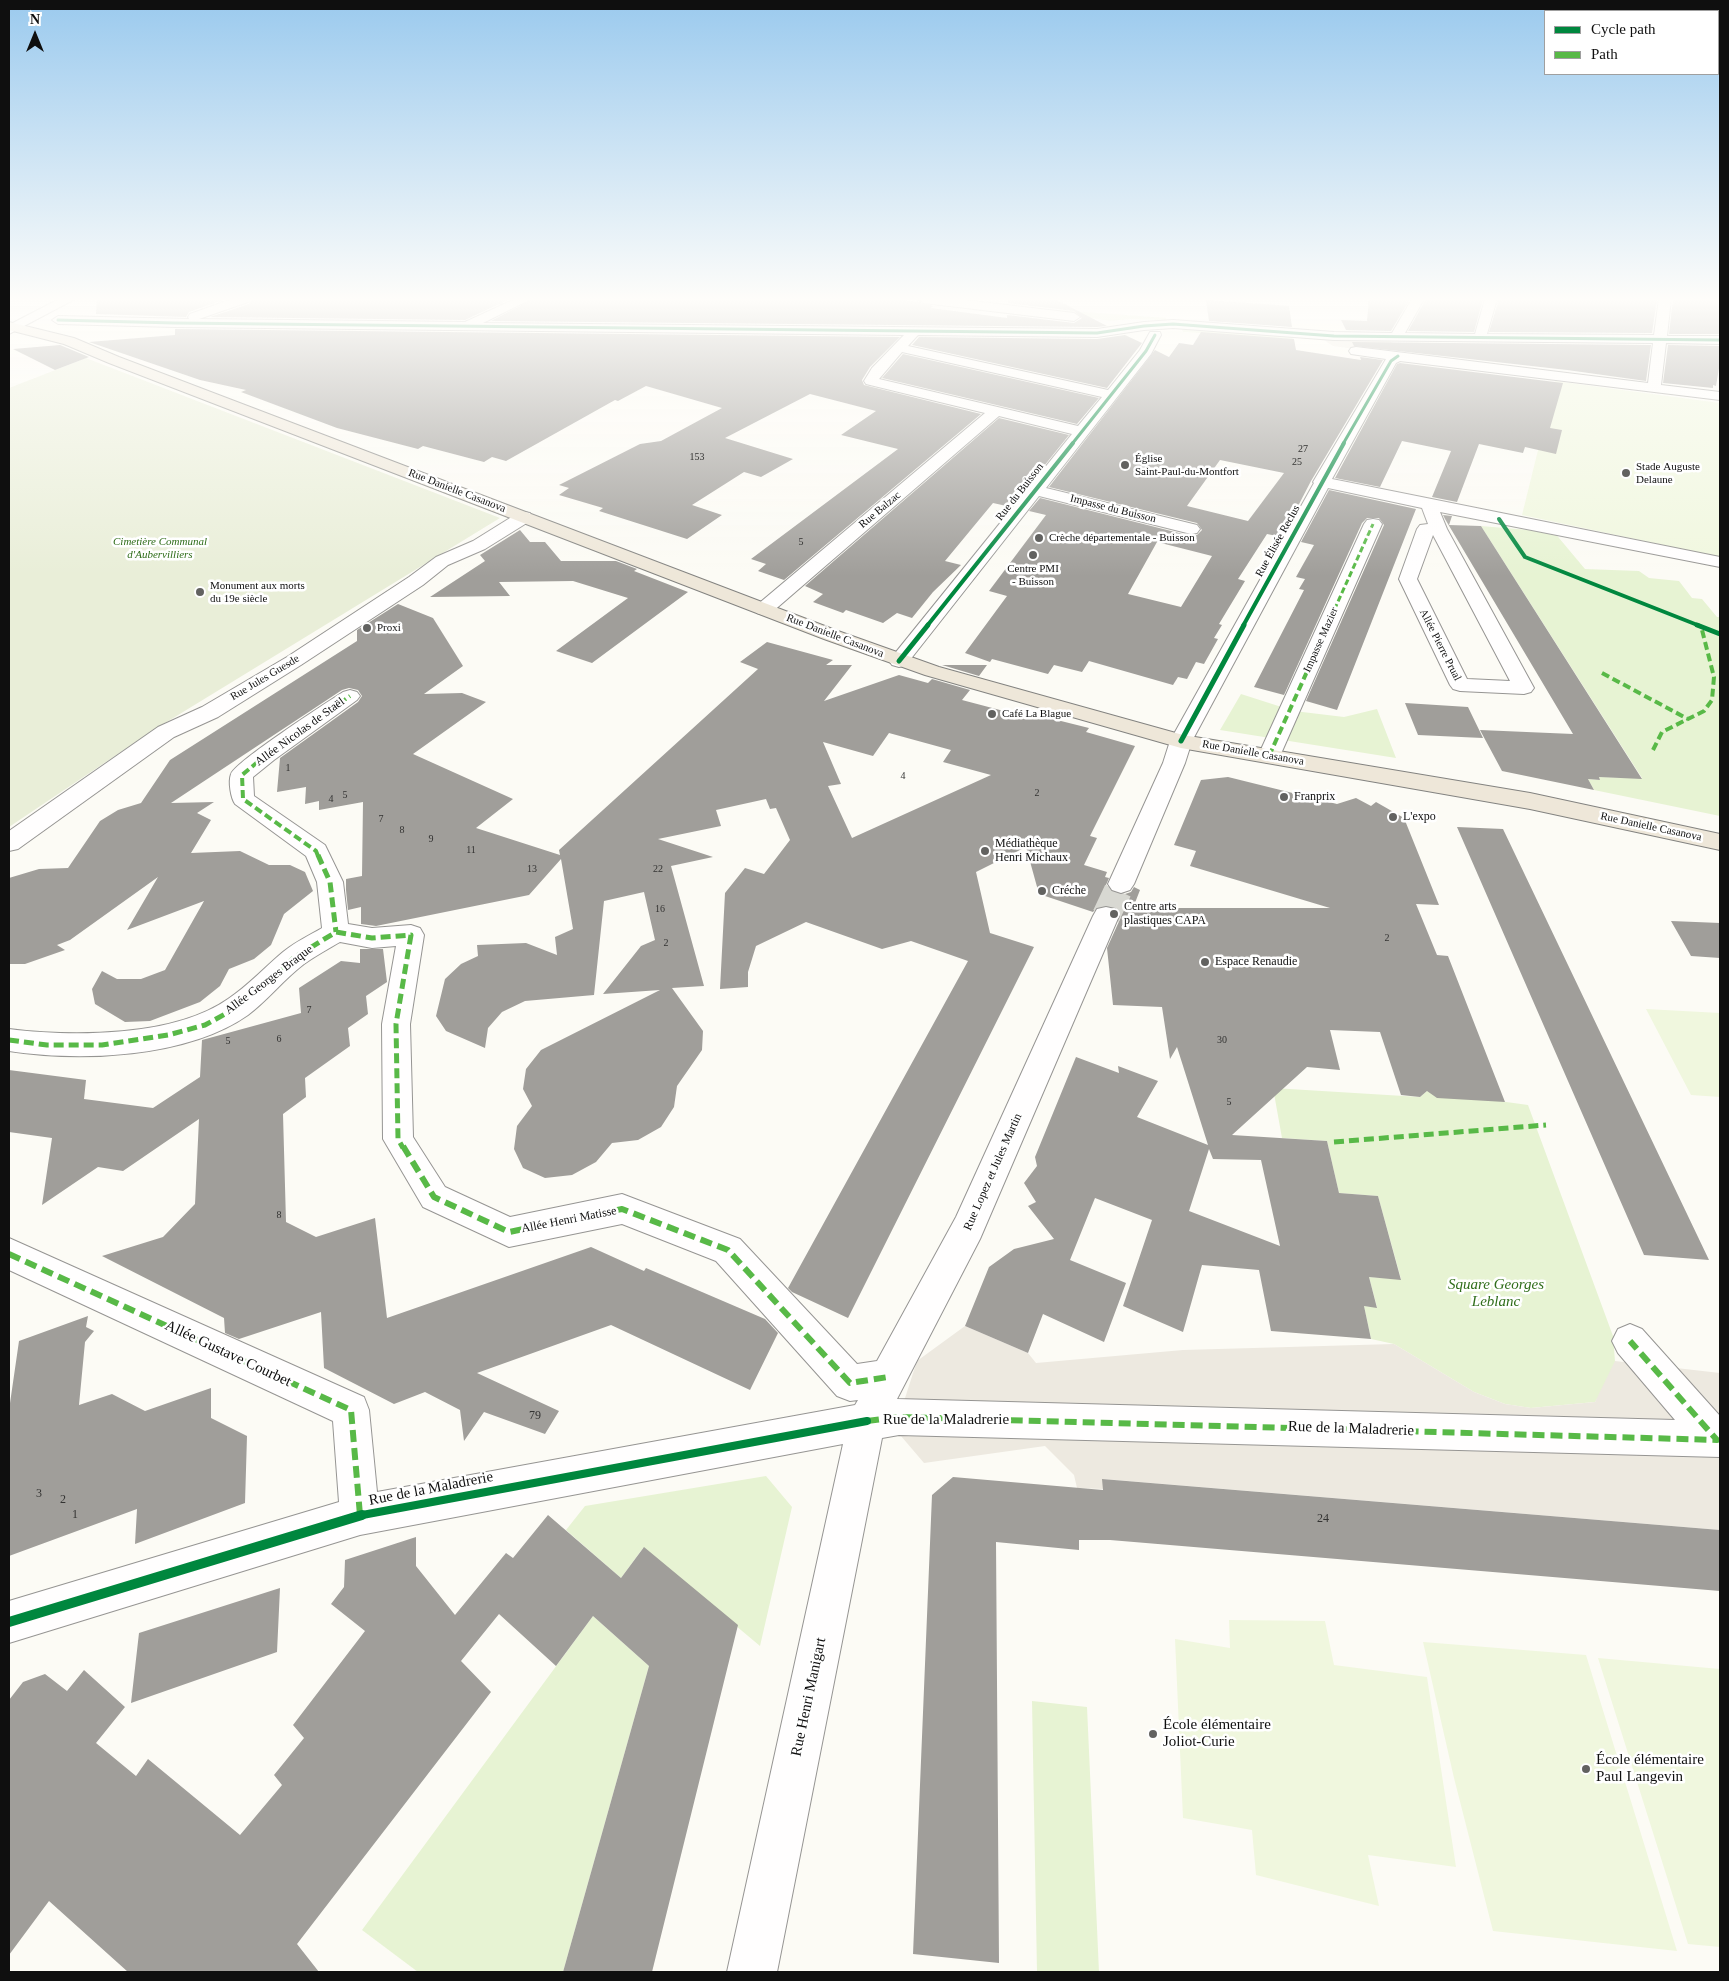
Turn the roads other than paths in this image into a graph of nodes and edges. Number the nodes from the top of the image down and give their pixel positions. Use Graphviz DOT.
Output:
graph roads {
  1 [pos="197,391"];
  2 [pos="910,391"];
  3 [pos="1099,391"];
  4 [pos="1113,391"];
  5 [pos="1373,391"];
  6 [pos="1682,391"];
  7 [pos="1111,394"];
  8 [pos="1720,396"];
  9 [pos="996,411"];
  10 [pos="1081,431"];
  11 [pos="1321,482"];
  12 [pos="1035,490"];
  13 [pos="1429,505"];
  14 [pos="524,516"];
  15 [pos="1373,524"];
  16 [pos="1190,529"];
  17 [pos="1438,529"];
  18 [pos="1720,562"];
  19 [pos="764,609"];
  20 [pos="899,661"];
  21 [pos="350,696"];
  22 [pos="1181,741"];
  23 [pos="1268,756"];
  24 [pos="1720,842"];
  25 [pos="9,844"];
  26 [pos="1120,884"];
  27 [pos="1106,916"];
  28 [pos="336,932"];
  29 [pos="9,1040"];
  30 [pos="9,1254"];
  31 [pos="1630,1341"];
  32 [pos="888,1377"];
  33 [pos="867,1421"];
  34 [pos="360,1515"];
  35 [pos="9,1622"];
  36 [pos="752,1972"];
  1 -- 14 [label="main road, Rue Danielle Casanova"];
  2 -- 9 [label="street"];
  3 -- 7 [label="street"];
  4 -- 7 [label="street, Rue du Buisson"];
  5 -- 11 [label="street, Rue Élisée Reclus"];
  6 -- 8 [label="street"];
  7 -- 10 [label="street, Rue du Buisson"];
  9 -- 10 [label="street"];
  9 -- 19 [label="street, Rue Balzac"];
  10 -- 12 [label="street, Rue du Buisson"];
  11 -- 13 [label="street"];
  11 -- 22 [label="street, Rue Élisée Reclus"];
  12 -- 16 [label="street, Impasse du Buisson"];
  12 -- 20 [label="street, Rue du Buisson"];
  13 -- 17 [label="street, Allée Pierre Prual"];
  13 -- 18 [label="street"];
  14 -- 19 [label="main road, Rue Danielle Casanova"];
  14 -- 25 [label="street, Rue Jules Guesde"];
  15 -- 23 [label="street, Impasse Mazier"];
  17 -- 17 [label="street, Allée Pierre Prual"];
  19 -- 20 [label="main road, Rue Danielle Casanova"];
  20 -- 22 [label="main road, Rue Danielle Casanova"];
  21 -- 28 [label="street, Allée Nicolas de Staël"];
  22 -- 23 [label="main road, Rue Danielle Casanova"];
  22 -- 26 [label="street"];
  23 -- 24 [label="main road, Rue Danielle Casanova"];
  27 -- 32 [label="street, Rue Lopez et Jules Martin"];
  28 -- 29 [label="street, Allée Georges Braque"];
  28 -- 32 [label="street, Allée Henri Matisse"];
  30 -- 34 [label="street, Allée Gustave Courbet"];
  31 -- 33 [label="street, Rue de la Maladrerie"];
  32 -- 33 [label="street, Rue Lopez et Jules Martin"];
  33 -- 34 [label="street, Rue de la Maladrerie"];
  33 -- 36 [label="street, Rue Henri Manigart"];
  34 -- 35 [label="street, Rue de la Maladrerie"];
}
